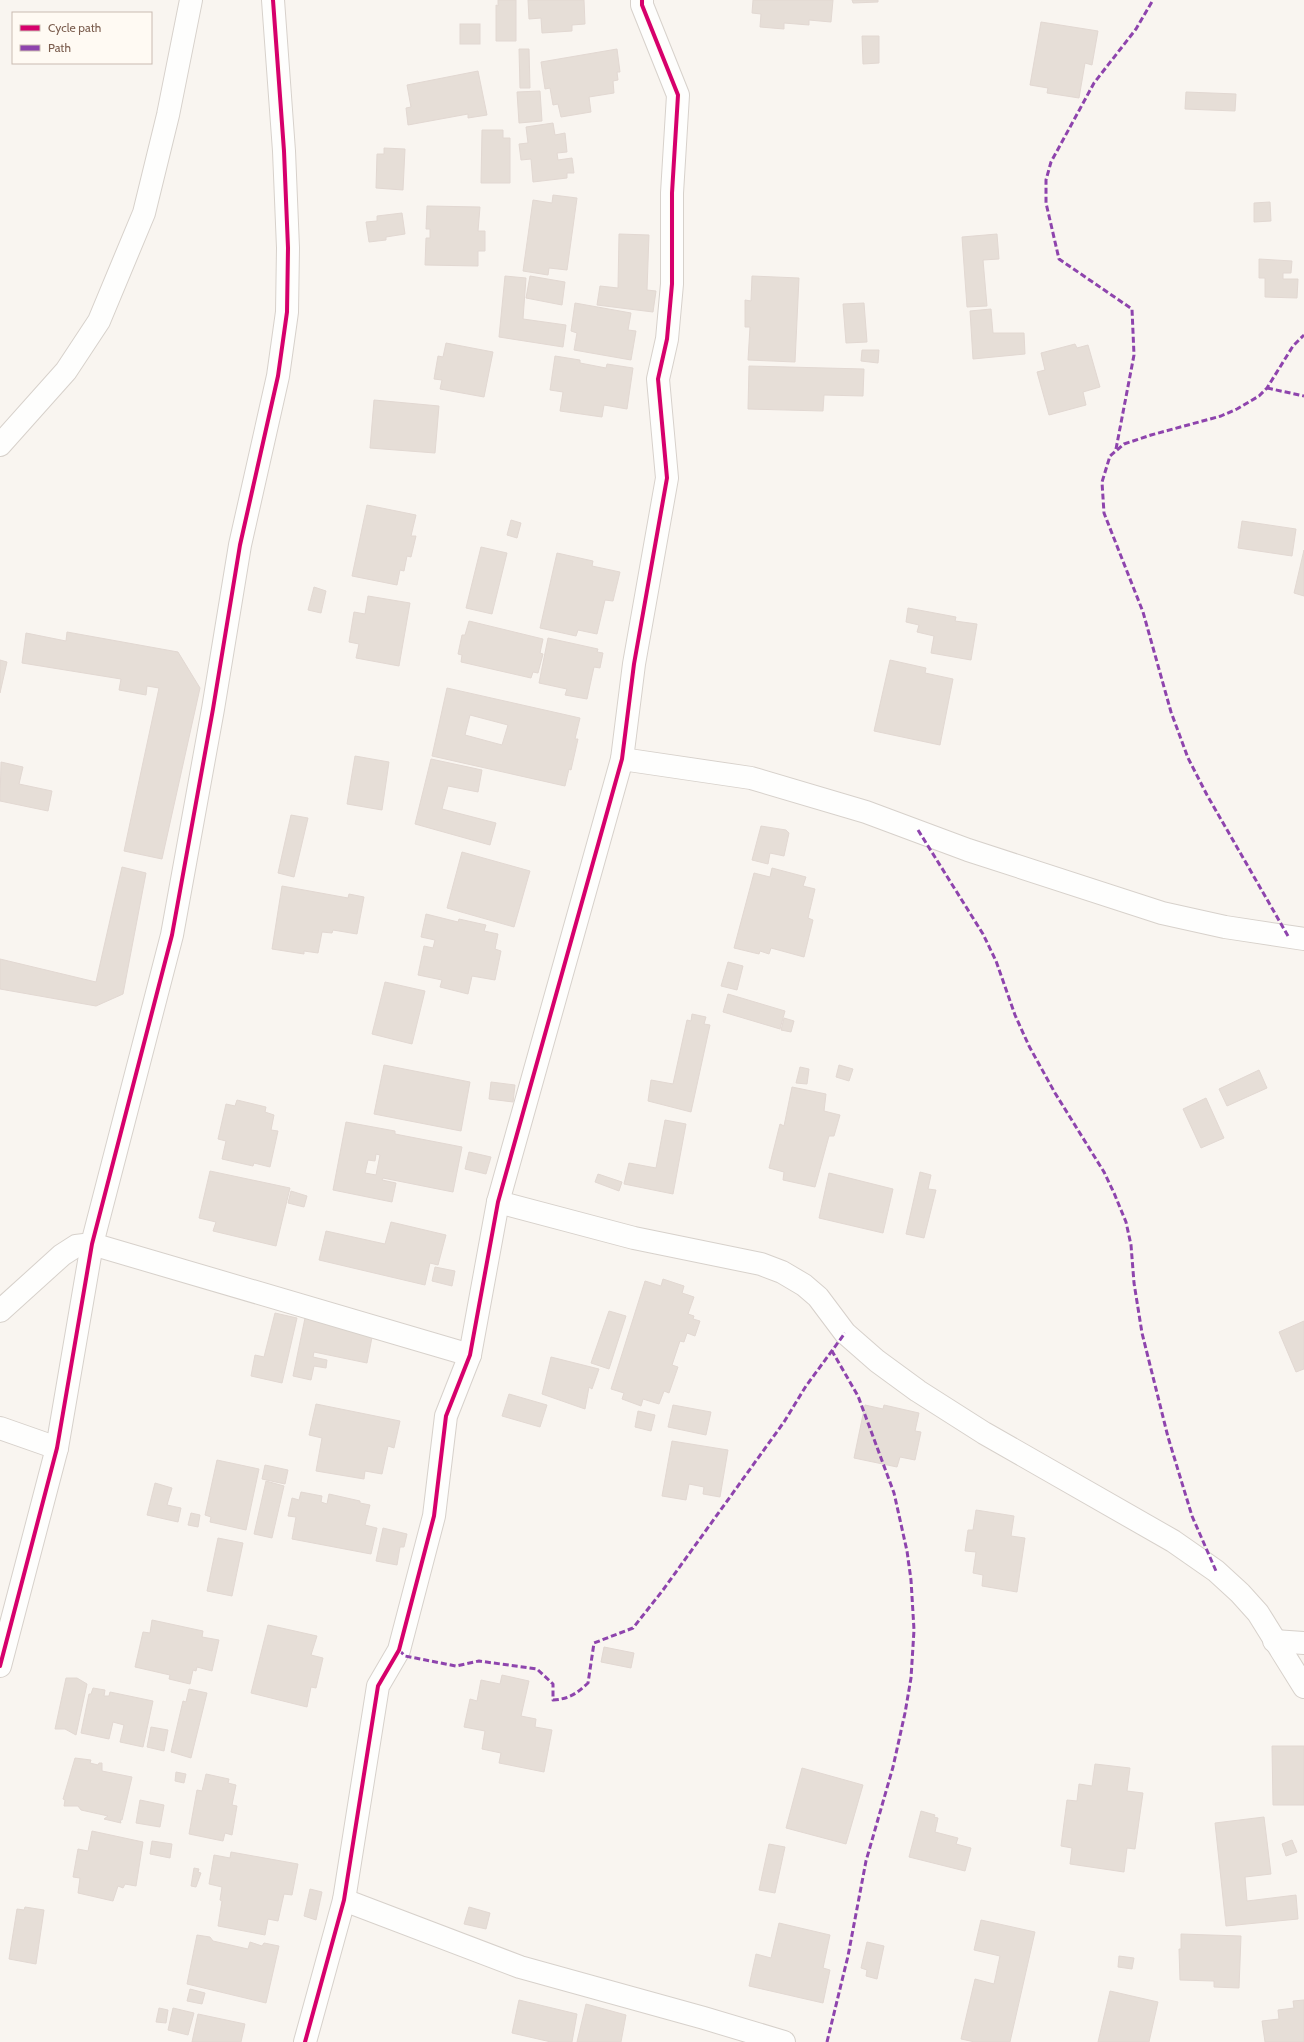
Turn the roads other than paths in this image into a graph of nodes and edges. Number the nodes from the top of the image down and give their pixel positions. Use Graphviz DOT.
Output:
graph roads {
  1 [pos="191,0"];
  2 [pos="273,0"];
  3 [pos="642,0"];
  4 [pos="0,445"];
  5 [pos="622,759"];
  6 [pos="1304,939"];
  7 [pos="498,1202"];
  8 [pos="92,1244"];
  9 [pos="0,1311"];
  10 [pos="470,1355"];
  11 [pos="0,1428"];
  12 [pos="57,1448"];
  13 [pos="1274,1641"];
  14 [pos="1304,1643"];
  15 [pos="0,1666"];
  16 [pos="1304,1687"];
  17 [pos="344,1900"];
  18 [pos="306,2042"];
  19 [pos="784,2042"];
  1 -- 4 [label="street"];
  2 -- 8 [label="street"];
  3 -- 5 [label="street"];
  5 -- 6 [label="street"];
  5 -- 7 [label="street"];
  7 -- 10 [label="street"];
  7 -- 13 [label="street"];
  8 -- 9 [label="street"];
  8 -- 10 [label="street"];
  8 -- 12 [label="street"];
  10 -- 17 [label="street"];
  11 -- 12 [label="street"];
  12 -- 15 [label="street"];
  13 -- 14 [label="street"];
  13 -- 16 [label="street"];
  17 -- 18 [label="street"];
  17 -- 19 [label="street"];
}
